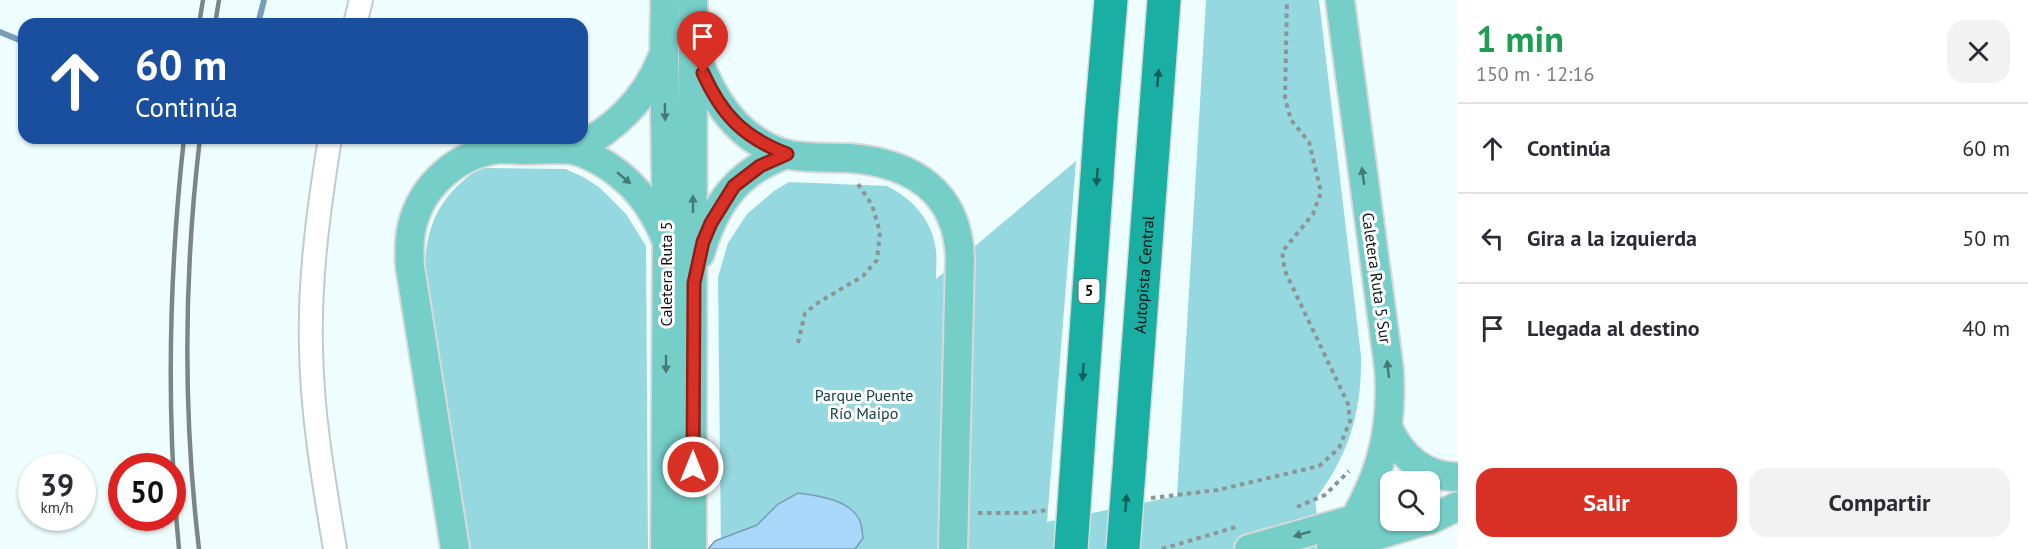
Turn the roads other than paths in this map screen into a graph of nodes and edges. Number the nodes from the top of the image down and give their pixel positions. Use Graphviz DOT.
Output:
graph roads {
  1 [pos="361,0"];
  2 [pos="665,0"];
  3 [pos="693,0"];
  4 [pos="1111,0"];
  5 [pos="1164,0"];
  6 [pos="1340,0"];
  7 [pos="356,18"];
  8 [pos="692,40"];
  9 [pos="664,53"];
  10 [pos="588,141"];
  11 [pos="329,144"];
  12 [pos="583,144"];
  13 [pos="573,150"];
  14 [pos="787,154"];
  15 [pos="667,242"];
  16 [pos="694,283"];
  17 [pos="1388,427"];
  18 [pos="1458,478"];
  19 [pos="1440,488"];
  20 [pos="679,506"];
  21 [pos="1458,506"];
  22 [pos="1380,512"];
  23 [pos="1440,515"];
  24 [pos="1356,518"];
  25 [pos="1392,531"];
  26 [pos="1247,536"];
  27 [pos="1334,548"];
  28 [pos="335,549"];
  29 [pos="455,549"];
  30 [pos="665,549"];
  31 [pos="692,549"];
  32 [pos="953,549"];
  33 [pos="1071,549"];
  34 [pos="1123,549"];
  1 -- 7 [label="street"];
  2 -- 9 [label="main road, Caletera Ruta 5"];
  3 -- 8 [label="main road, Caletera Ruta 5"];
  4 -- 33 [label="highway, 5, one-way, bridge"];
  34 -- 5 [label="highway, Autopista Central, one-way, bridge"];
  17 -- 6 [label="main road, Caletera Ruta 5 Sur, one-way"];
  8 -- 14 [label="main road"];
  16 -- 8 [label="main road, Caletera Ruta 5, one-way"];
  9 -- 10 [label="main road"];
  9 -- 15 [label="main road, Caletera Ruta 5, one-way"];
  11 -- 28 [label="street"];
  12 -- 13 [label="main road"];
  13 -- 15 [label="main road, one-way"];
  13 -- 29 [label="main road"];
  14 -- 16 [label="main road"];
  14 -- 32 [label="main road"];
  15 -- 20 [label="main road, Caletera Ruta 5, one-way"];
  16 -- 20 [label="main road, Caletera Ruta 5"];
  17 -- 18 [label="main road"];
  17 -- 24 [label="main road, Caletera Ruta 5 Sur"];
  18 -- 19 [label="main road"];
  20 -- 30 [label="main road, Caletera Ruta 5"];
  20 -- 31 [label="main road, Caletera Ruta 5"];
  21 -- 23 [label="main road"];
  22 -- 24 [label="main road"];
  24 -- 26 [label="main road, one-way"];
  24 -- 27 [label="main road, Caletera Ruta 5 Sur"];
  25 -- 27 [label="main road"];
}
